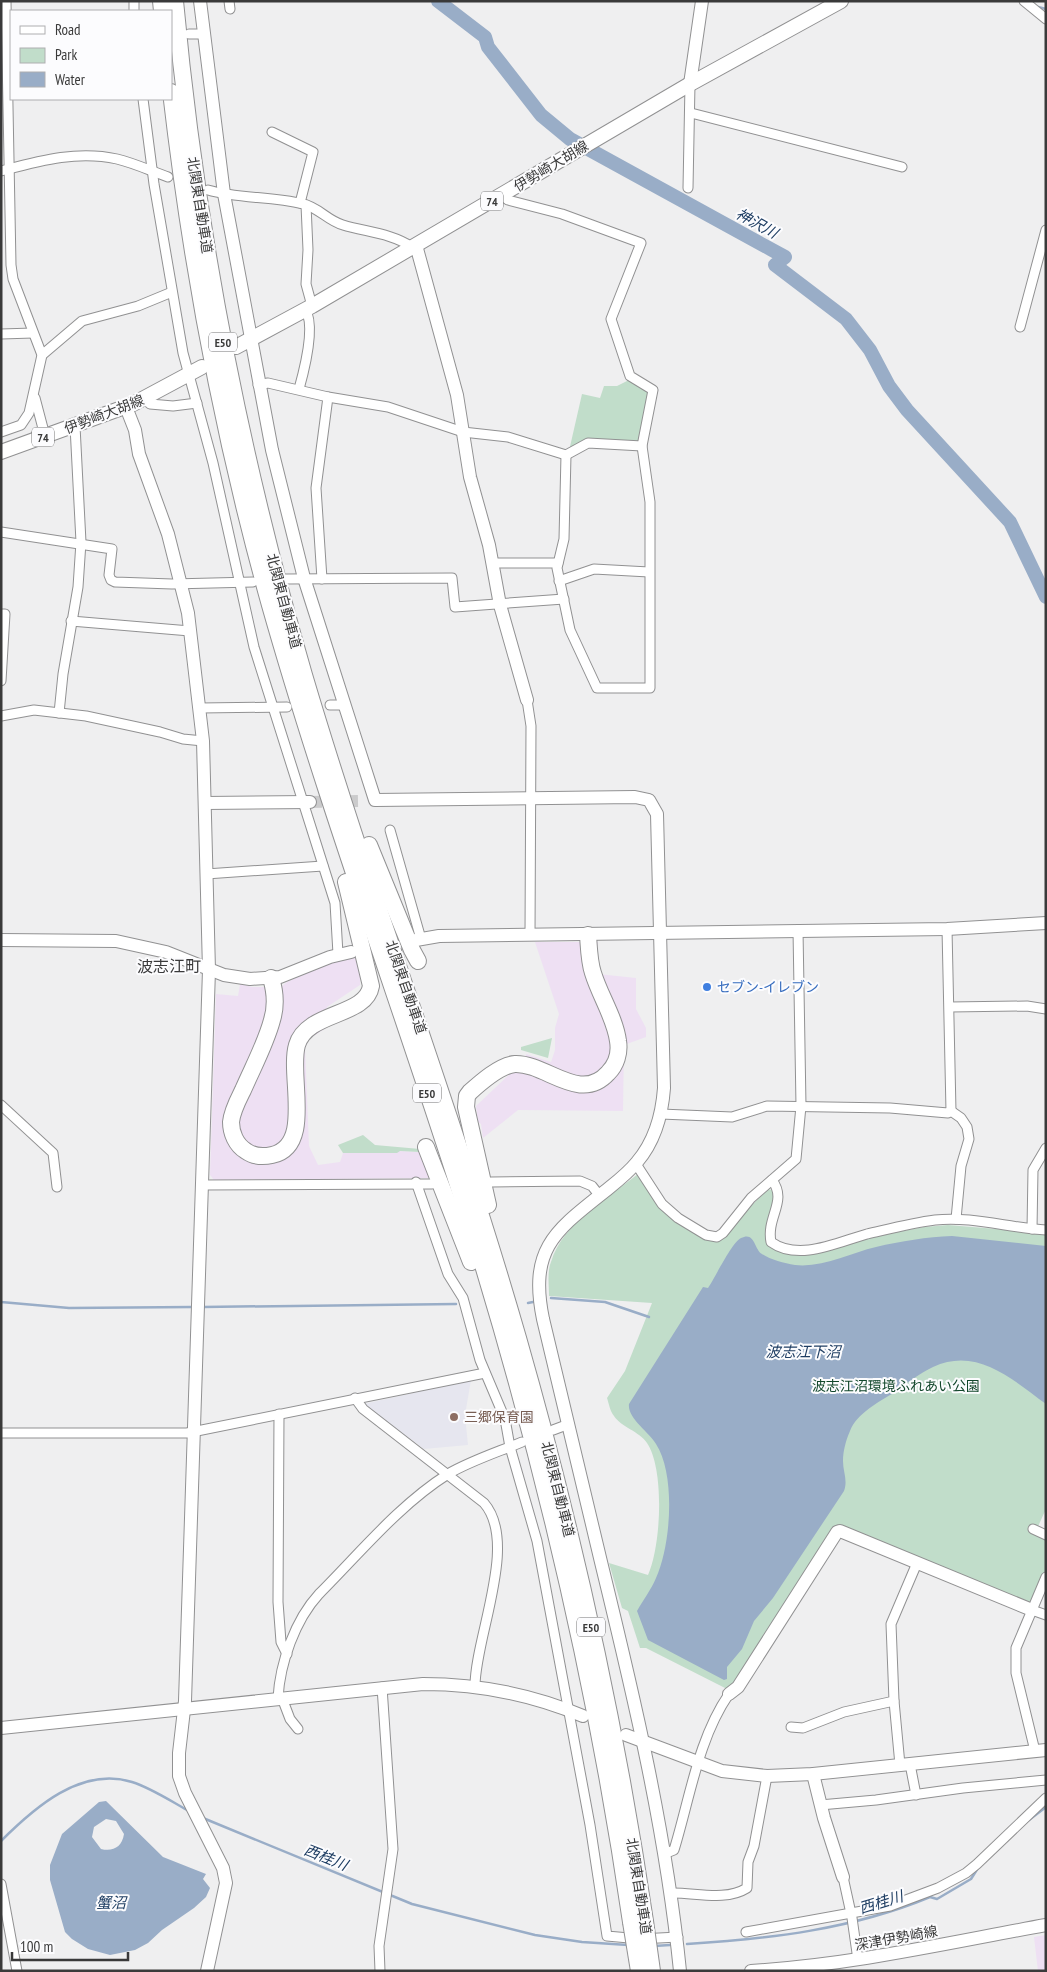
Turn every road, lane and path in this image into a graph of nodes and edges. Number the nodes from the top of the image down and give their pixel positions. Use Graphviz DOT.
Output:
graph roads {
  1 [pos="6,1"];
  2 [pos="175,1"];
  3 [pos="200,1"];
  4 [pos="702,1"];
  5 [pos="841,1"];
  6 [pos="1024,1"];
  7 [pos="1046,19"];
  8 [pos="6,32"];
  9 [pos="189,34"];
  10 [pos="203,34"];
  11 [pos="690,84"];
  12 [pos="172,99"];
  13 [pos="142,100"];
  14 [pos="691,114"];
  15 [pos="272,132"];
  16 [pos="902,168"];
  17 [pos="4,170"];
  18 [pos="152,171"];
  19 [pos="168,177"];
  20 [pos="688,188"];
  21 [pos="208,190"];
  22 [pos="224,194"];
  23 [pos="501,195"];
  24 [pos="303,204"];
  25 [pos="1046,230"];
  26 [pos="414,246"];
  27 [pos="172,292"];
  28 [pos="308,308"];
  29 [pos="1020,327"];
  30 [pos="33,333"];
  31 [pos="1,334"];
  32 [pos="251,338"];
  33 [pos="236,347"];
  34 [pos="42,355"];
  35 [pos="202,367"];
  36 [pos="188,375"];
  37 [pos="258,385"];
  38 [pos="299,390"];
  39 [pos="34,395"];
  40 [pos="328,397"];
  41 [pos="145,398"];
  42 [pos="196,403"];
  43 [pos="126,407"];
  44 [pos="75,426"];
  45 [pos="1,432"];
  46 [pos="463,432"];
  47 [pos="45,436"];
  48 [pos="642,446"];
  49 [pos="1,452"];
  50 [pos="566,455"];
  51 [pos="1,532"];
  52 [pos="80,542"];
  53 [pos="492,563"];
  54 [pos="558,563"];
  55 [pos="649,572"];
  56 [pos="304,578"];
  57 [pos="286,579"];
  58 [pos="322,579"];
  59 [pos="559,581"];
  60 [pos="181,582"];
  61 [pos="241,582"];
  62 [pos="252,582"];
  63 [pos="564,599"];
  64 [pos="500,605"];
  65 [pos="1,614"];
  66 [pos="71,621"];
  67 [pos="190,631"];
  68 [pos="305,677"];
  69 [pos="1,681"];
  70 [pos="527,700"];
  71 [pos="330,705"];
  72 [pos="343,705"];
  73 [pos="273,706"];
  74 [pos="287,707"];
  75 [pos="200,708"];
  76 [pos="59,713"];
  77 [pos="1,716"];
  78 [pos="203,741"];
  79 [pos="317,763"];
  80 [pos="530,799"];
  81 [pos="375,800"];
  82 [pos="362,801"];
  83 [pos="306,802"];
  84 [pos="205,803"];
  85 [pos="390,830"];
  86 [pos="323,866"];
  87 [pos="206,874"];
  88 [pos="1046,923"];
  89 [pos="947,929"];
  90 [pos="798,930"];
  91 [pos="659,933"];
  92 [pos="530,935"];
  93 [pos="588,935"];
  94 [pos="418,939"];
  95 [pos="1,940"];
  96 [pos="345,953"];
  97 [pos="418,961"];
  98 [pos="209,970"];
  99 [pos="271,978"];
  100 [pos="950,1007"];
  101 [pos="1046,1009"];
  102 [pos="333,1023"];
  103 [pos="517,1058"];
  104 [pos="1,1105"];
  105 [pos="802,1106"];
  106 [pos="951,1111"];
  107 [pos="661,1114"];
  108 [pos="426,1147"];
  109 [pos="1046,1148"];
  110 [pos="636,1164"];
  111 [pos="772,1180"];
  112 [pos="416,1182"];
  113 [pos="491,1182"];
  114 [pos="432,1184"];
  115 [pos="202,1185"];
  116 [pos="57,1187"];
  117 [pos="599,1196"];
  118 [pos="956,1219"];
  119 [pos="1032,1229"];
  120 [pos="1046,1230"];
  121 [pos="518,1337"];
  122 [pos="485,1372"];
  123 [pos="355,1398"];
  124 [pos="279,1414"];
  125 [pos="569,1424"];
  126 [pos="528,1425"];
  127 [pos="553,1430"];
  128 [pos="194,1432"];
  129 [pos="1,1433"];
  130 [pos="522,1442"];
  131 [pos="510,1447"];
  132 [pos="448,1475"];
  133 [pos="1033,1529"];
  134 [pos="1046,1535"];
  135 [pos="917,1563"];
  136 [pos="1046,1577"];
  137 [pos="1032,1610"];
  138 [pos="1046,1615"];
  139 [pos="287,1654"];
  140 [pos="475,1686"];
  141 [pos="382,1687"];
  142 [pos="729,1694"];
  143 [pos="280,1698"];
  144 [pos="894,1701"];
  145 [pos="184,1708"];
  146 [pos="569,1710"];
  147 [pos="583,1716"];
  148 [pos="791,1727"];
  149 [pos="1,1728"];
  150 [pos="298,1728"];
  151 [pos="626,1734"];
  152 [pos="643,1741"];
  153 [pos="1040,1750"];
  154 [pos="699,1763"];
  155 [pos="905,1765"];
  156 [pos="813,1774"];
  157 [pos="767,1776"];
  158 [pos="1046,1780"];
  159 [pos="916,1796"];
  160 [pos="1046,1798"];
  161 [pos="820,1804"];
  162 [pos="664,1854"];
  163 [pos="843,1877"];
  164 [pos="1,1884"];
  165 [pos="670,1893"];
  166 [pos="852,1919"];
  167 [pos="638,1922"];
  168 [pos="1046,1925"];
  169 [pos="746,1932"];
  170 [pos="678,1937"];
  171 [pos="858,1960"];
  172 [pos="17,1971"];
  173 [pos="207,1971"];
  174 [pos="380,1971"];
  175 [pos="639,1971"];
  176 [pos="652,1971"];
  177 [pos="680,1971"];
  178 [pos="751,1971"];
  1 -- 8 [label="street"];
  2 -- 68 [label="highway, 北関東自動車道 / E50"];
  3 -- 10 [label="street"];
  4 -- 11 [label="street"];
  5 -- 11 [label="main road, 伊勢崎大胡線 / 74"];
  6 -- 7 [label="street"];
  8 -- 17 [label="street"];
  9 -- 10 [label="street"];
  10 -- 22 [label="street"];
  11 -- 14 [label="street"];
  11 -- 23 [label="main road, 伊勢崎大胡線 / 74"];
  12 -- 79 [label="highway, 北関東自動車道 / E50"];
  13 -- 18 [label="street"];
  14 -- 16 [label="street"];
  14 -- 20 [label="street"];
  15 -- 24 [label="street"];
  17 -- 18 [label="street"];
  17 -- 30 [label="street"];
  18 -- 19 [label="street"];
  18 -- 27 [label="street"];
  21 -- 22 [label="street"];
  22 -- 24 [label="street"];
  22 -- 32 [label="street"];
  23 -- 26 [label="main road, 伊勢崎大胡線 / 74"];
  23 -- 48 [label="street"];
  24 -- 26 [label="street"];
  24 -- 28 [label="street"];
  25 -- 29 [label="street"];
  26 -- 28 [label="main road, 伊勢崎大胡線 / 74"];
  26 -- 46 [label="street"];
  27 -- 34 [label="street"];
  27 -- 36 [label="street"];
  28 -- 32 [label="main road, 伊勢崎大胡線 / 74"];
  28 -- 38 [label="street"];
  30 -- 31 [label="street"];
  30 -- 34 [label="street"];
  32 -- 33 [label="main road, 伊勢崎大胡線 / 74"];
  32 -- 37 [label="street"];
  34 -- 39 [label="street"];
  35 -- 36 [label="main road, 伊勢崎大胡線 / 74"];
  36 -- 41 [label="main road, 伊勢崎大胡線 / 74"];
  36 -- 42 [label="street"];
  37 -- 38 [label="street"];
  37 -- 56 [label="street"];
  38 -- 40 [label="street"];
  39 -- 45 [label="street"];
  39 -- 47 [label="street"];
  40 -- 46 [label="street"];
  40 -- 58 [label="street"];
  41 -- 42 [label="street"];
  41 -- 43 [label="main road, 伊勢崎大胡線 / 74"];
  42 -- 61 [label="street"];
  43 -- 44 [label="main road, 伊勢崎大胡線 / 74"];
  43 -- 60 [label="street"];
  44 -- 47 [label="main road, 伊勢崎大胡線 / 74"];
  44 -- 52 [label="street"];
  46 -- 50 [label="street"];
  46 -- 53 [label="street"];
  47 -- 49 [label="main road, 伊勢崎大胡線 / 74"];
  48 -- 50 [label="street"];
  48 -- 55 [label="street"];
  50 -- 54 [label="street"];
  51 -- 52 [label="street"];
  52 -- 60 [label="street"];
  52 -- 66 [label="street"];
  53 -- 54 [label="street"];
  53 -- 64 [label="street"];
  54 -- 59 [label="street"];
  55 -- 59 [label="street"];
  55 -- 63 [label="street"];
  56 -- 57 [label="street"];
  56 -- 58 [label="street"];
  56 -- 72 [label="street"];
  58 -- 64 [label="street"];
  59 -- 63 [label="street"];
  60 -- 61 [label="street"];
  60 -- 67 [label="street"];
  61 -- 62 [label="street"];
  61 -- 73 [label="street"];
  63 -- 64 [label="street"];
  64 -- 70 [label="street"];
  65 -- 69 [label="street"];
  66 -- 67 [label="street"];
  66 -- 76 [label="street"];
  67 -- 75 [label="street"];
  68 -- 97 [label="highway"];
  68 -- 121 [label="highway, 北関東自動車道 / E50"];
  70 -- 80 [label="street"];
  71 -- 72 [label="street"];
  72 -- 81 [label="street"];
  73 -- 74 [label="street"];
  73 -- 75 [label="street"];
  73 -- 83 [label="street"];
  75 -- 78 [label="street"];
  76 -- 77 [label="street"];
  76 -- 78 [label="street"];
  78 -- 84 [label="street"];
  79 -- 99 [label="highway"];
  79 -- 126 [label="highway, 北関東自動車道 / E50"];
  80 -- 81 [label="street"];
  80 -- 91 [label="street"];
  80 -- 92 [label="street"];
  81 -- 82 [label="street"];
  83 -- 84 [label="street"];
  83 -- 86 [label="street"];
  84 -- 87 [label="street"];
  85 -- 94 [label="street"];
  86 -- 87 [label="street"];
  86 -- 96 [label="street"];
  87 -- 98 [label="street"];
  88 -- 89 [label="street"];
  89 -- 90 [label="street"];
  89 -- 100 [label="street"];
  90 -- 91 [label="street"];
  90 -- 105 [label="street"];
  91 -- 93 [label="street"];
  91 -- 107 [label="street"];
  92 -- 93 [label="street"];
  92 -- 94 [label="street"];
  93 -- 103 [label="highway"];
  93 -- 121 [label="highway"];
  95 -- 98 [label="street"];
  96 -- 99 [label="street"];
  98 -- 99 [label="street"];
  98 -- 115 [label="street"];
  99 -- 102 [label="highway"];
  100 -- 101 [label="street"];
  100 -- 106 [label="street"];
  104 -- 116 [label="street"];
  105 -- 106 [label="street"];
  105 -- 107 [label="street"];
  105 -- 111 [label="street"];
  106 -- 118 [label="street"];
  107 -- 110 [label="street"];
  108 -- 126 [label="highway"];
  109 -- 119 [label="street"];
  110 -- 111 [label="street"];
  110 -- 117 [label="street"];
  111 -- 118 [label="street"];
  112 -- 114 [label="street"];
  112 -- 115 [label="street"];
  112 -- 122 [label="street"];
  113 -- 117 [label="street"];
  115 -- 128 [label="street"];
  117 -- 125 [label="street"];
  118 -- 119 [label="street"];
  119 -- 120 [label="street"];
  121 -- 167 [label="highway, 北関東自動車道 / E50"];
  122 -- 123 [label="street"];
  122 -- 131 [label="street"];
  123 -- 124 [label="street"];
  123 -- 132 [label="street"];
  124 -- 128 [label="street"];
  124 -- 139 [label="street"];
  125 -- 127 [label="street"];
  125 -- 152 [label="street"];
  126 -- 167 [label="highway, 北関東自動車道 / E50"];
  128 -- 129 [label="street"];
  128 -- 145 [label="street"];
  130 -- 131 [label="street"];
  131 -- 132 [label="street"];
  131 -- 146 [label="street"];
  132 -- 139 [label="street"];
  132 -- 140 [label="street"];
  133 -- 134 [label="street"];
  135 -- 137 [label="street"];
  135 -- 142 [label="street"];
  135 -- 144 [label="street"];
  136 -- 137 [label="street"];
  137 -- 138 [label="street"];
  137 -- 153 [label="street"];
  139 -- 143 [label="street"];
  140 -- 141 [label="street"];
  140 -- 146 [label="street"];
  141 -- 143 [label="street"];
  141 -- 174 [label="street"];
  142 -- 154 [label="street"];
  143 -- 145 [label="street"];
  143 -- 150 [label="street"];
  144 -- 148 [label="street"];
  144 -- 155 [label="street"];
  145 -- 149 [label="street"];
  145 -- 173 [label="street"];
  146 -- 147 [label="street"];
  146 -- 170 [label="street"];
  151 -- 152 [label="street"];
  152 -- 154 [label="street"];
  152 -- 162 [label="street"];
  153 -- 155 [label="street"];
  154 -- 157 [label="street"];
  154 -- 162 [label="street"];
  155 -- 156 [label="street"];
  155 -- 159 [label="street"];
  156 -- 157 [label="street"];
  156 -- 161 [label="street"];
  157 -- 165 [label="street"];
  158 -- 159 [label="street"];
  159 -- 161 [label="street"];
  160 -- 166 [label="street"];
  161 -- 163 [label="street"];
  162 -- 165 [label="street"];
  163 -- 166 [label="street"];
  164 -- 172 [label="street"];
  165 -- 170 [label="street"];
  166 -- 169 [label="street"];
  166 -- 171 [label="street"];
  167 -- 175 [label="highway, 北関東自動車道 / E50, bridge"];
  167 -- 176 [label="highway, 北関東自動車道 / E50, bridge"];
  168 -- 171 [label="street, 深津伊勢崎線"];
  170 -- 177 [label="street"];
  171 -- 178 [label="street, 深津伊勢崎線"];
}
